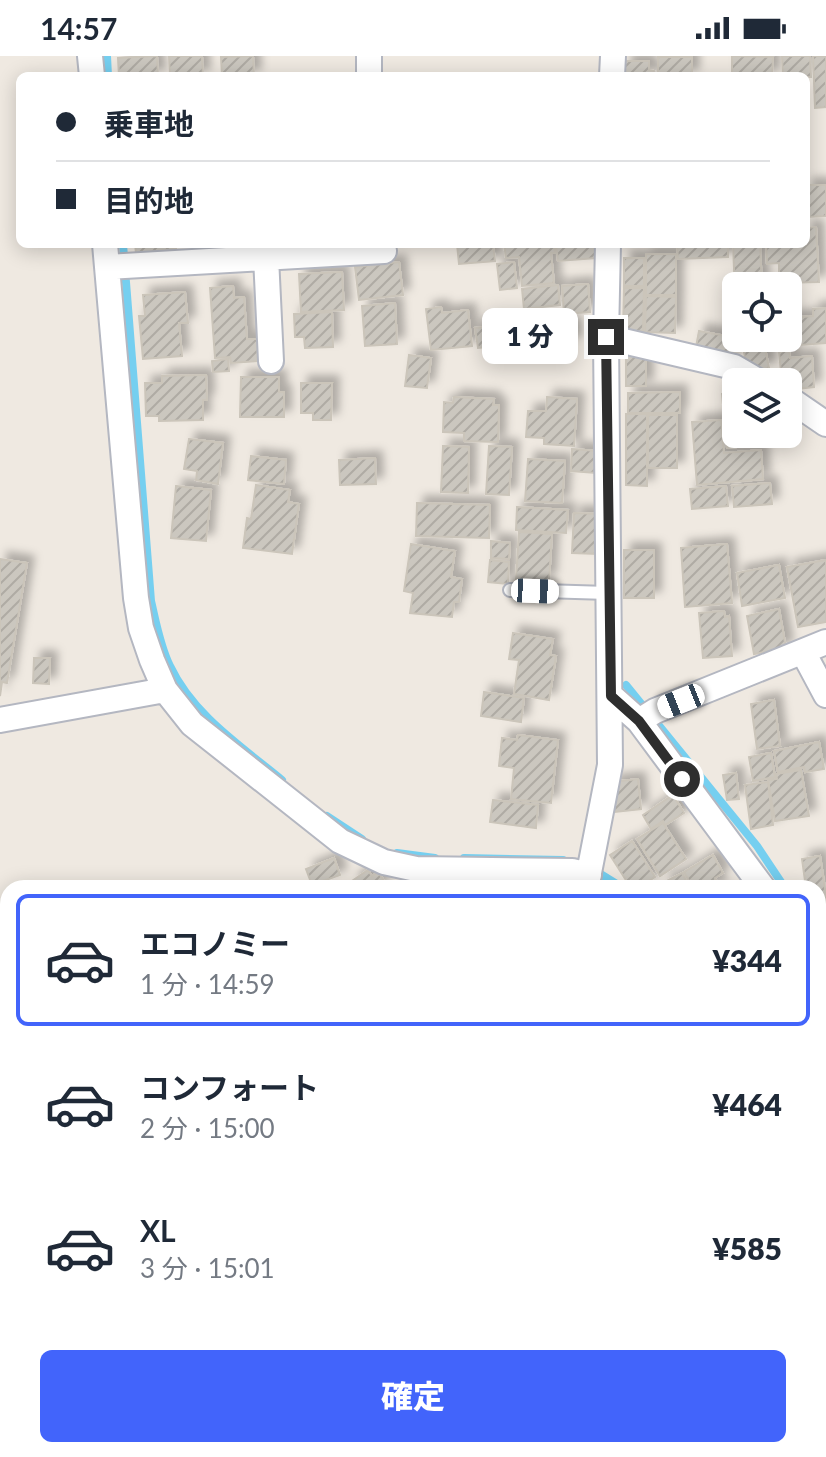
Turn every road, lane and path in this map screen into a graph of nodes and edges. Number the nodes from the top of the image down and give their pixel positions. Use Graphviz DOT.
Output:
graph roads {
  1 [pos="608,248"];
  2 [pos="384,251"];
  3 [pos="266,257"];
  4 [pos="115,261"];
  5 [pos="606,337"];
  6 [pos="271,361"];
  7 [pos="736,368"];
  8 [pos="802,408"];
  9 [pos="826,424"];
  10 [pos="510,590"];
  11 [pos="608,593"];
  12 [pos="826,642"];
  13 [pos="803,652"];
  14 [pos="165,690"];
  15 [pos="826,695"];
  16 [pos="611,696"];
  17 [pos="646,717"];
  18 [pos="0,720"];
  19 [pos="589,874"];
  20 [pos="758,880"];
  1 -- 5 [label="street"];
  2 -- 3 [label="street"];
  3 -- 4 [label="street"];
  3 -- 6 [label="street"];
  4 -- 14 [label="street"];
  5 -- 7 [label="street"];
  5 -- 11 [label="street"];
  8 -- 9 [label="street"];
  10 -- 11 [label="lane"];
  11 -- 16 [label="street"];
  12 -- 13 [label="street"];
  13 -- 15 [label="street"];
  13 -- 17 [label="street"];
  14 -- 18 [label="street"];
  14 -- 19 [label="street"];
  16 -- 17 [label="street"];
  16 -- 19 [label="street"];
  17 -- 20 [label="street"];
}
